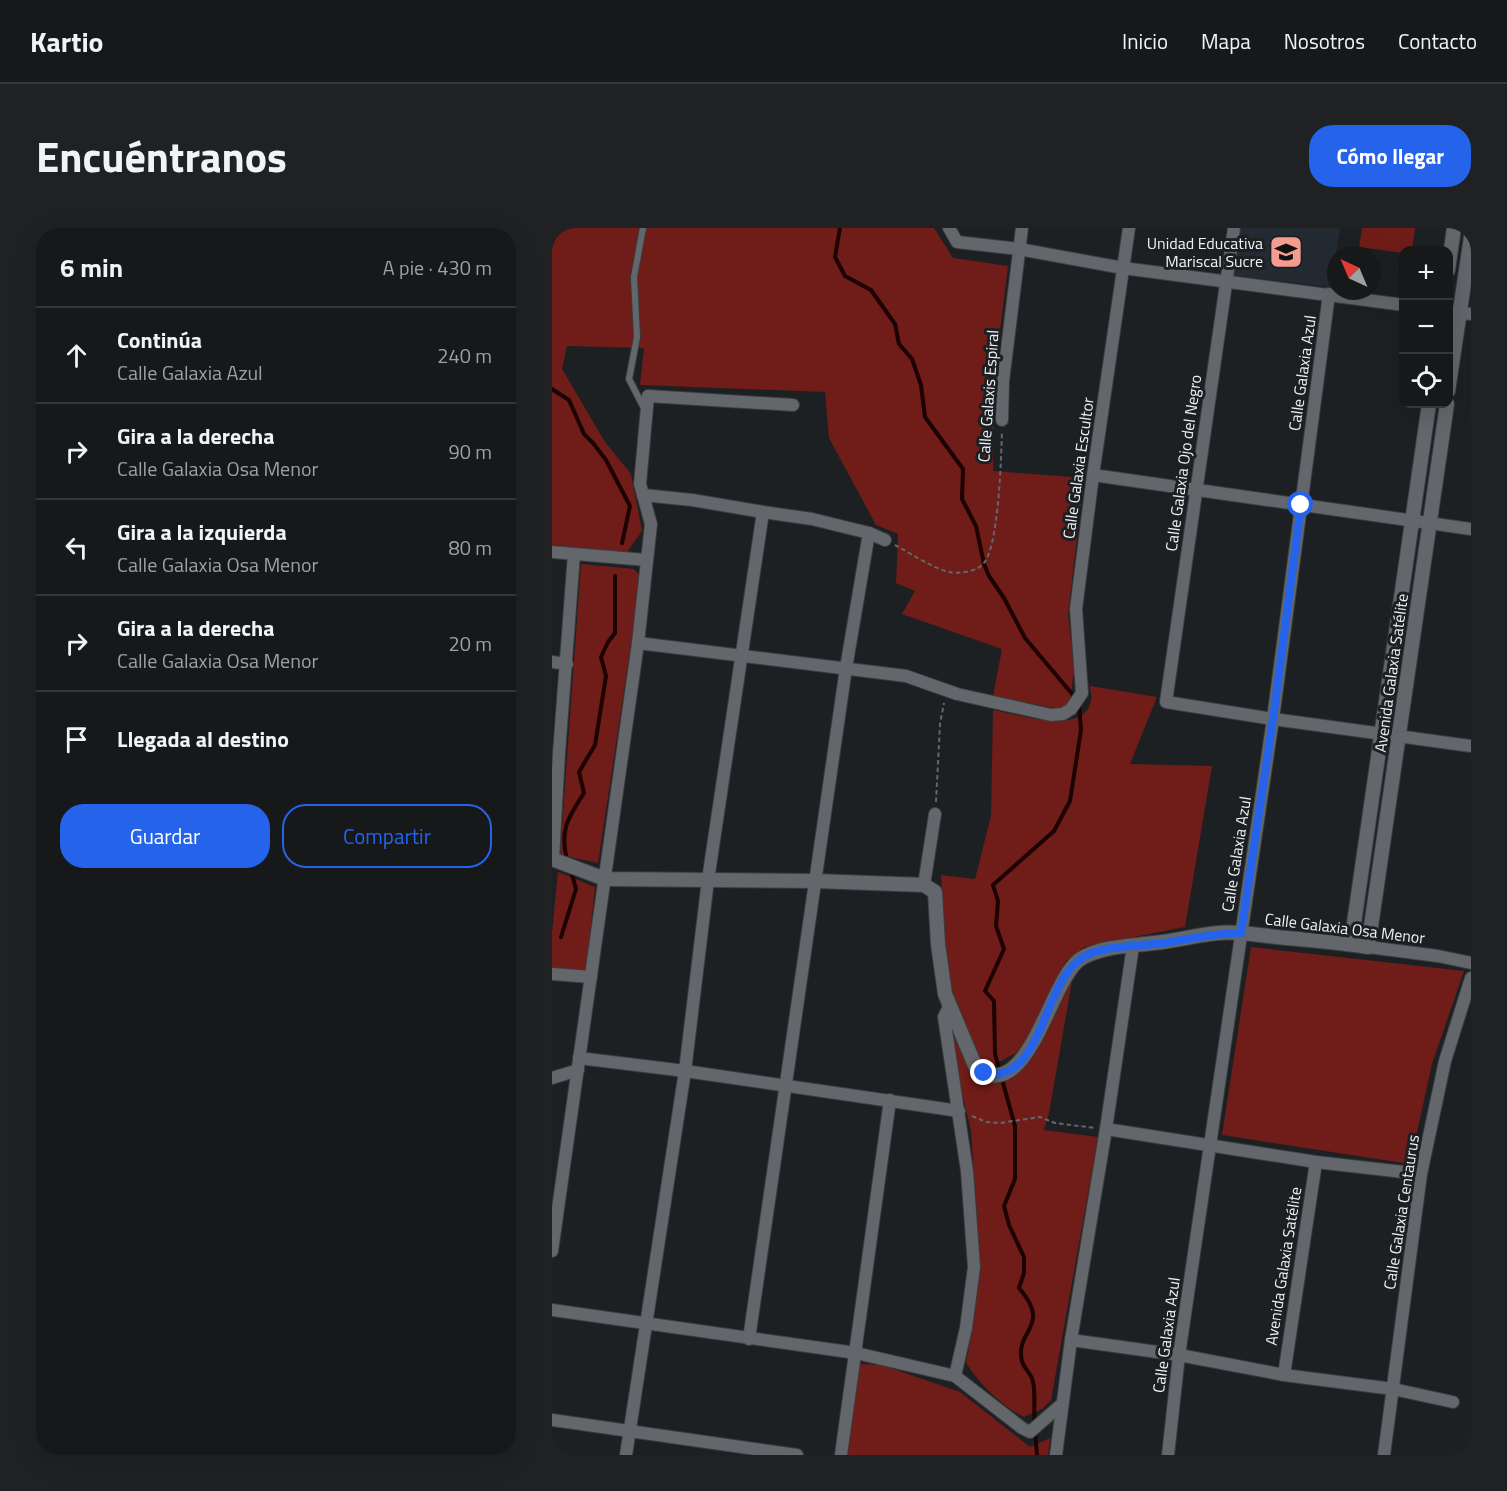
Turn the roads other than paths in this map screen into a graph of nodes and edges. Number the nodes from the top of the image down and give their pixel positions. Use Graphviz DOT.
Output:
graph roads {
  1 [pos="643,228"];
  2 [pos="949,228"];
  3 [pos="1022,228"];
  4 [pos="1129,228"];
  5 [pos="1234,228"];
  6 [pos="1455,228"];
  7 [pos="1471,237"];
  8 [pos="1452,246"];
  9 [pos="1019,249"];
  10 [pos="1124,268"];
  11 [pos="1226,281"];
  12 [pos="1327,294"];
  13 [pos="1328,300"];
  14 [pos="1374,300"];
  15 [pos="1399,303"];
  16 [pos="1460,313"];
  17 [pos="1453,363"];
  18 [pos="793,405"];
  19 [pos="1428,408"];
  20 [pos="1446,408"];
  21 [pos="646,413"];
  22 [pos="1002,420"];
  23 [pos="1093,475"];
  24 [pos="1196,490"];
  25 [pos="643,495"];
  26 [pos="1301,505"];
  27 [pos="763,512"];
  28 [pos="1412,521"];
  29 [pos="1429,523"];
  30 [pos="1471,529"];
  31 [pos="869,533"];
  32 [pos="885,540"];
  33 [pos="552,552"];
  34 [pos="574,554"];
  35 [pos="646,560"];
  36 [pos="638,643"];
  37 [pos="740,656"];
  38 [pos="552,662"];
  39 [pos="567,664"];
  40 [pos="846,668"];
  41 [pos="1273,719"];
  42 [pos="1382,733"];
  43 [pos="1398,735"];
  44 [pos="1471,746"];
  45 [pos="555,753"];
  46 [pos="935,814"];
  47 [pos="553,859"];
  48 [pos="604,879"];
  49 [pos="708,880"];
  50 [pos="816,881"];
  51 [pos="924,885"];
  52 [pos="1241,933"];
  53 [pos="1351,944"];
  54 [pos="1133,946"];
  55 [pos="1368,947"];
  56 [pos="1471,963"];
  57 [pos="552,974"];
  58 [pos="591,977"];
  59 [pos="1471,978"];
  60 [pos="949,1007"];
  61 [pos="578,1064"];
  62 [pos="685,1071"];
  63 [pos="552,1078"];
  64 [pos="786,1086"];
  65 [pos="890,1100"];
  66 [pos="959,1111"];
  67 [pos="1106,1130"];
  68 [pos="1210,1145"];
  69 [pos="1316,1162"];
  70 [pos="1421,1174"];
  71 [pos="552,1251"];
  72 [pos="552,1310"];
  73 [pos="645,1324"];
  74 [pos="749,1339"];
  75 [pos="1071,1340"];
  76 [pos="856,1353"];
  77 [pos="1179,1355"];
  78 [pos="1284,1375"];
  79 [pos="955,1376"];
  80 [pos="1393,1389"];
  81 [pos="1453,1401"];
  82 [pos="1062,1404"];
  83 [pos="552,1420"];
  84 [pos="629,1430"];
  85 [pos="626,1455"];
  86 [pos="797,1455"];
  87 [pos="841,1455"];
  88 [pos="1056,1455"];
  89 [pos="1168,1455"];
  90 [pos="1384,1455"];
  1 -- 21 [label="lane"];
  2 -- 9 [label="street"];
  3 -- 9 [label="street, Calle Galaxis Espiral"];
  4 -- 10 [label="street, Calle Galaxia Escultor"];
  5 -- 11 [label="street, Calle Galaxia Ojo del Negro"];
  6 -- 8 [label="street"];
  7 -- 16 [label="street"];
  9 -- 10 [label="street"];
  9 -- 22 [label="street, Calle Galaxis Espiral"];
  10 -- 11 [label="street"];
  10 -- 23 [label="street, Calle Galaxia Escultor"];
  11 -- 12 [label="street"];
  11 -- 24 [label="street, Calle Galaxia Ojo del Negro"];
  13 -- 26 [label="street, Calle Galaxia Azul"];
  14 -- 15 [label="street"];
  16 -- 17 [label="street"];
  18 -- 21 [label="street"];
  19 -- 28 [label="street, Avenida Galaxia Satélite"];
  20 -- 29 [label="street, Avenida Galaxia Satélite"];
  21 -- 25 [label="street"];
  23 -- 24 [label="street"];
  23 -- 40 [label="street, Calle Galaxia Escultor"];
  24 -- 26 [label="street"];
  24 -- 41 [label="street, Calle Galaxia Ojo del Negro"];
  25 -- 27 [label="street"];
  25 -- 35 [label="street"];
  26 -- 28 [label="street"];
  26 -- 41 [label="street, Calle Galaxia Azul"];
  27 -- 31 [label="street"];
  27 -- 37 [label="street"];
  28 -- 29 [label="street"];
  28 -- 42 [label="street, Avenida Galaxia Satélite"];
  29 -- 30 [label="street"];
  29 -- 43 [label="street, Avenida Galaxia Satélite"];
  31 -- 32 [label="street"];
  31 -- 40 [label="street"];
  33 -- 34 [label="street"];
  34 -- 35 [label="street"];
  34 -- 39 [label="street"];
  35 -- 36 [label="street"];
  36 -- 37 [label="street"];
  36 -- 48 [label="street"];
  37 -- 40 [label="street"];
  37 -- 49 [label="street"];
  38 -- 39 [label="street"];
  39 -- 45 [label="street"];
  40 -- 50 [label="street"];
  41 -- 42 [label="street"];
  41 -- 52 [label="street, Calle Galaxia Azul"];
  42 -- 43 [label="street"];
  42 -- 53 [label="street, Avenida Galaxia Satélite"];
  43 -- 44 [label="street"];
  43 -- 55 [label="street, Avenida Galaxia Satélite"];
  45 -- 47 [label="street"];
  46 -- 51 [label="street"];
  47 -- 48 [label="street"];
  48 -- 49 [label="street"];
  48 -- 58 [label="street"];
  49 -- 50 [label="street"];
  49 -- 62 [label="street"];
  50 -- 51 [label="street"];
  50 -- 64 [label="street"];
  51 -- 60 [label="street, Calle Galaxia Osa Menor"];
  52 -- 53 [label="street, Calle Galaxia Osa Menor"];
  52 -- 54 [label="street, Calle Galaxia Osa Menor"];
  52 -- 68 [label="street, Calle Galaxia Azul"];
  53 -- 55 [label="street, Calle Galaxia Osa Menor"];
  54 -- 60 [label="street, Calle Galaxia Osa Menor"];
  54 -- 67 [label="street"];
  55 -- 56 [label="street, Calle Galaxia Osa Menor"];
  57 -- 58 [label="street"];
  58 -- 61 [label="street"];
  59 -- 70 [label="street, Calle Galaxia Centaurus"];
  60 -- 66 [label="street"];
  61 -- 62 [label="street"];
  61 -- 63 [label="street"];
  61 -- 71 [label="street"];
  62 -- 64 [label="street"];
  62 -- 73 [label="street"];
  64 -- 65 [label="street"];
  64 -- 74 [label="street"];
  65 -- 66 [label="street"];
  65 -- 76 [label="street"];
  66 -- 79 [label="street"];
  67 -- 68 [label="street"];
  67 -- 75 [label="street"];
  68 -- 69 [label="street"];
  68 -- 77 [label="street, Calle Galaxia Azul"];
  69 -- 70 [label="street"];
  69 -- 78 [label="street, Avenida Galaxia Satélite"];
  70 -- 80 [label="street, Calle Galaxia Centaurus"];
  72 -- 73 [label="street"];
  73 -- 74 [label="street"];
  73 -- 84 [label="street"];
  74 -- 76 [label="street"];
  75 -- 77 [label="street"];
  75 -- 82 [label="street"];
  76 -- 79 [label="street"];
  76 -- 87 [label="street"];
  77 -- 78 [label="street"];
  77 -- 89 [label="street, Calle Galaxia Azul"];
  78 -- 80 [label="street"];
  79 -- 82 [label="street"];
  80 -- 81 [label="street"];
  80 -- 90 [label="street, Calle Galaxia Centaurus"];
  82 -- 88 [label="street"];
  83 -- 84 [label="street"];
  84 -- 85 [label="street"];
  84 -- 86 [label="street"];
}
